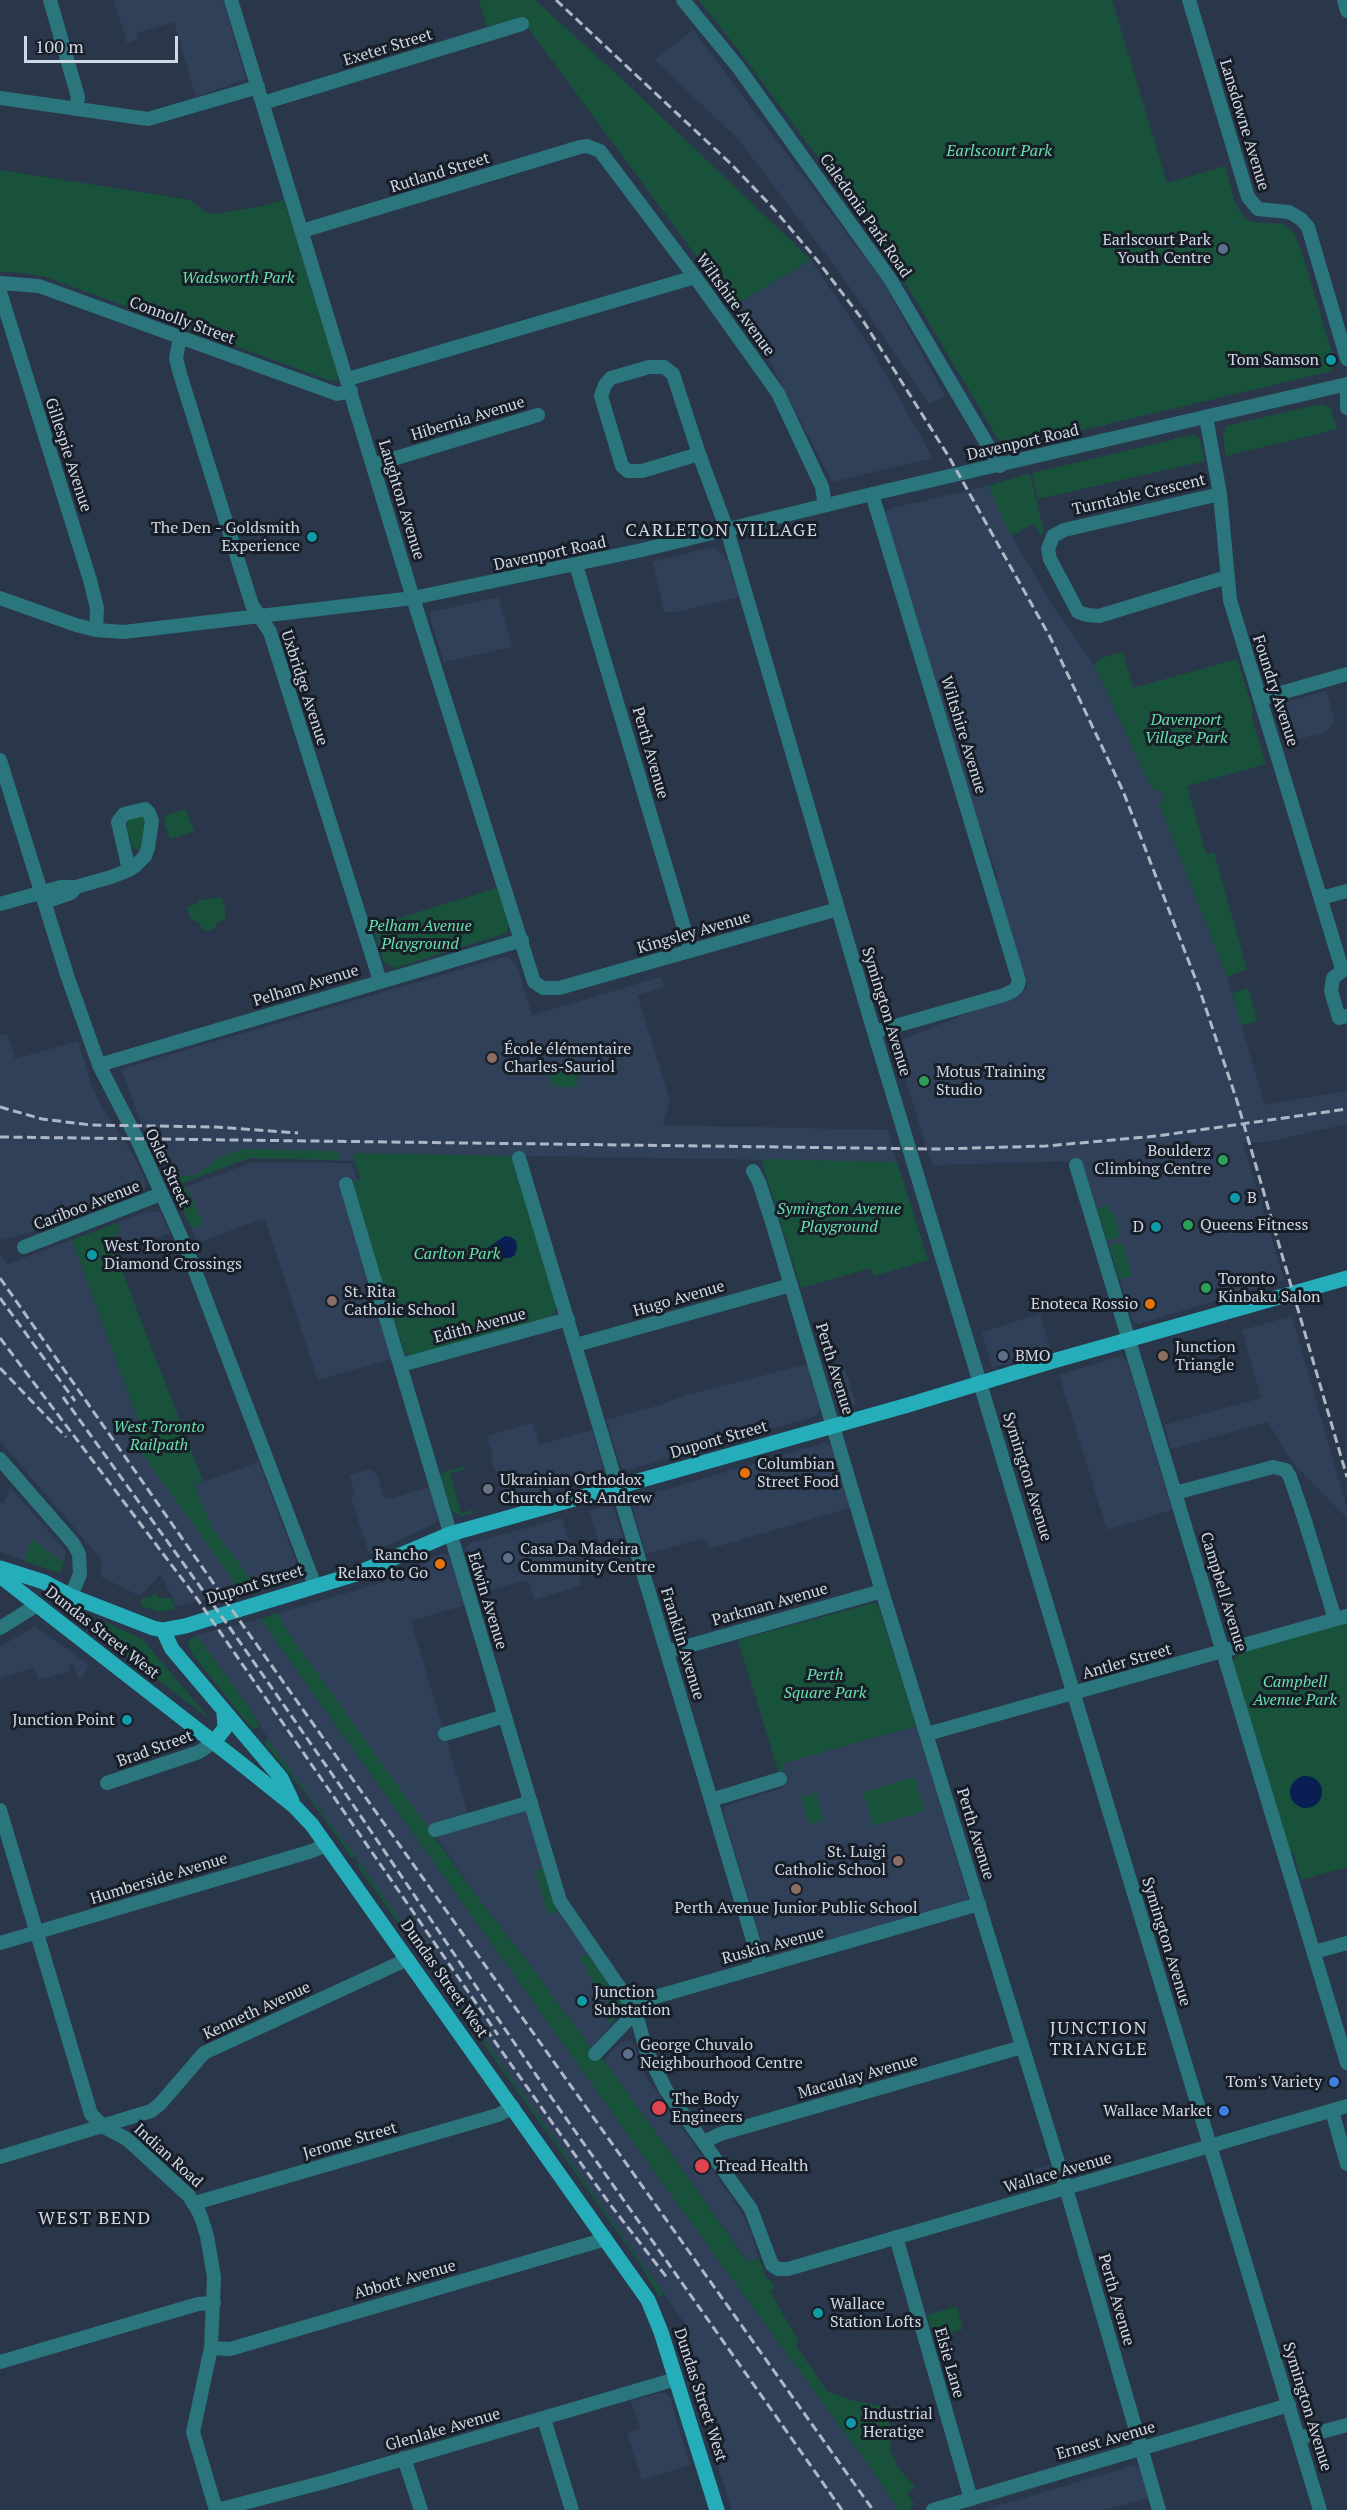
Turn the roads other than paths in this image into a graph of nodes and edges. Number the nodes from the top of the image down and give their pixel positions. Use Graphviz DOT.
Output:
graph roads {
  1 [pos="50,0"];
  2 [pos="231,0"];
  3 [pos="683,0"];
  4 [pos="1189,0"];
  5 [pos="1344,0"];
  6 [pos="1347,12"];
  7 [pos="522,24"];
  8 [pos="258,87"];
  9 [pos="0,98"];
  10 [pos="263,104"];
  11 [pos="76,109"];
  12 [pos="586,146"];
  13 [pos="302,231"];
  14 [pos="695,277"];
  15 [pos="0,283"];
  16 [pos="0,292"];
  17 [pos="180,338"];
  18 [pos="1347,359"];
  19 [pos="1347,384"];
  20 [pos="350,385"];
  21 [pos="1347,408"];
  22 [pos="538,416"];
  23 [pos="1206,417"];
  24 [pos="699,454"];
  25 [pos="373,465"];
  26 [pos="1000,466"];
  27 [pos="872,494"];
  28 [pos="1220,494"];
  29 [pos="825,505"];
  30 [pos="728,530"];
  31 [pos="576,565"];
  32 [pos="1227,577"];
  33 [pos="0,598"];
  34 [pos="413,598"];
  35 [pos="259,616"];
  36 [pos="96,630"];
  37 [pos="1347,674"];
  38 [pos="1260,699"];
  39 [pos="0,760"];
  40 [pos="129,870"];
  41 [pos="1347,891"];
  42 [pos="42,897"];
  43 [pos="1322,898"];
  44 [pos="0,904"];
  45 [pos="838,909"];
  46 [pos="522,940"];
  47 [pos="691,951"];
  48 [pos="1344,968"];
  49 [pos="380,981"];
  50 [pos="559,988"];
  51 [pos="1347,1016"];
  52 [pos="874,1032"];
  53 [pos="99,1065"];
  54 [pos="519,1158"];
  55 [pos="1076,1165"];
  56 [pos="753,1171"];
  57 [pos="346,1184"];
  58 [pos="161,1194"];
  59 [pos="24,1247"];
  60 [pos="1347,1278"];
  61 [pos="791,1285"];
  62 [pos="568,1319"];
  63 [pos="1129,1340"];
  64 [pos="576,1346"];
  65 [pos="401,1365"];
  66 [pos="981,1383"];
  67 [pos="834,1426"];
  68 [pos="0,1459"];
  69 [pos="617,1488"];
  70 [pos="1175,1493"];
  71 [pos="450,1534"];
  72 [pos="0,1568"];
  73 [pos="0,1576"];
  74 [pos="315,1586"];
  75 [pos="882,1591"];
  76 [pos="71,1596"];
  77 [pos="37,1605"];
  78 [pos="1341,1618"];
  79 [pos="0,1628"];
  80 [pos="163,1630"];
  81 [pos="1224,1651"];
  82 [pos="667,1652"];
  83 [pos="1075,1694"];
  84 [pos="224,1713"];
  85 [pos="505,1716"];
  86 [pos="445,1734"];
  87 [pos="927,1734"];
  88 [pos="214,1742"];
  89 [pos="780,1779"];
  90 [pos="107,1783"];
  91 [pos="711,1800"];
  92 [pos="531,1802"];
  93 [pos="295,1807"];
  94 [pos="0,1810"];
  95 [pos="435,1830"];
  96 [pos="327,1845"];
  97 [pos="979,1904"];
  98 [pos="36,1932"];
  99 [pos="0,1943"];
  100 [pos="1347,1943"];
  101 [pos="1314,1952"];
  102 [pos="408,1959"];
  103 [pos="761,1967"];
  104 [pos="635,2010"];
  105 [pos="1022,2047"];
  106 [pos="595,2054"];
  107 [pos="1347,2063"];
  108 [pos="1347,2106"];
  109 [pos="513,2107"];
  110 [pos="1332,2111"];
  111 [pos="104,2127"];
  112 [pos="704,2142"];
  113 [pos="1210,2146"];
  114 [pos="0,2157"];
  115 [pos="1347,2164"];
  116 [pos="1066,2188"];
  117 [pos="195,2203"];
  118 [pos="896,2237"];
  119 [pos="606,2239"];
  120 [pos="778,2269"];
  121 [pos="214,2303"];
  122 [pos="211,2348"];
  123 [pos="0,2362"];
  124 [pos="676,2379"];
  125 [pos="1289,2404"];
  126 [pos="544,2419"];
  127 [pos="1347,2425"];
  128 [pos="1299,2439"];
  129 [pos="1141,2448"];
  130 [pos="404,2458"];
  131 [pos="971,2499"];
  132 [pos="217,2510"];
  133 [pos="421,2510"];
  134 [pos="572,2510"];
  135 [pos="717,2510"];
  136 [pos="933,2510"];
  137 [pos="1159,2510"];
  138 [pos="1320,2510"];
  1 -- 11 [label="street"];
  2 -- 8 [label="street, Laughton Avenue"];
  3 -- 26 [label="street, Caledonia Park Road"];
  4 -- 18 [label="street, Lansdowne Avenue"];
  5 -- 6 [label="street"];
  7 -- 10 [label="street, Exeter Street"];
  8 -- 10 [label="street, Laughton Avenue"];
  8 -- 11 [label="street"];
  9 -- 11 [label="street"];
  10 -- 13 [label="street, Laughton Avenue"];
  12 -- 13 [label="street, Rutland Street"];
  12 -- 14 [label="street, Wiltshire Avenue"];
  13 -- 20 [label="street, Laughton Avenue"];
  14 -- 20 [label="street, Connolly Street"];
  14 -- 29 [label="street, Wiltshire Avenue"];
  15 -- 17 [label="street, Connolly Street"];
  16 -- 36 [label="street, Gillespie Avenue"];
  17 -- 20 [label="street, Connolly Street"];
  17 -- 35 [label="street, Uxbridge Avenue"];
  19 -- 21 [label="street"];
  19 -- 23 [label="street, Davenport Road"];
  20 -- 25 [label="street, Laughton Avenue"];
  22 -- 25 [label="street, Hibernia Avenue"];
  23 -- 26 [label="street, Davenport Road"];
  23 -- 28 [label="street, Foundry Avenue"];
  24 -- 24 [label="street, Symington Avenue"];
  24 -- 30 [label="street, Symington Avenue"];
  25 -- 34 [label="street, Laughton Avenue"];
  26 -- 27 [label="street, Davenport Road"];
  27 -- 29 [label="street, Davenport Road"];
  27 -- 52 [label="street, Wiltshire Avenue"];
  28 -- 32 [label="street, Foundry Avenue"];
  28 -- 32 [label="street, Turntable Crescent"];
  29 -- 30 [label="street, Davenport Road"];
  30 -- 31 [label="street, Davenport Road"];
  30 -- 45 [label="street, Symington Avenue"];
  31 -- 34 [label="street, Davenport Road"];
  31 -- 47 [label="street, Perth Avenue"];
  32 -- 38 [label="street, Foundry Avenue"];
  33 -- 36 [label="street, Davenport Road"];
  34 -- 35 [label="street, Davenport Road"];
  34 -- 46 [label="street, Laughton Avenue"];
  35 -- 36 [label="street, Davenport Road"];
  35 -- 49 [label="street, Uxbridge Avenue"];
  37 -- 38 [label="street"];
  38 -- 43 [label="street, Foundry Avenue"];
  39 -- 42 [label="street, Osler Street"];
  40 -- 42 [label="street"];
  41 -- 43 [label="street"];
  42 -- 44 [label="street"];
  42 -- 53 [label="street, Osler Street"];
  43 -- 48 [label="street, Foundry Avenue"];
  45 -- 47 [label="street, Kingsley Avenue"];
  45 -- 52 [label="street, Symington Avenue"];
  46 -- 49 [label="street, Pelham Avenue"];
  46 -- 50 [label="street, Laughton Avenue"];
  47 -- 50 [label="street, Kingsley Avenue"];
  48 -- 51 [label="street"];
  49 -- 53 [label="street, Pelham Avenue"];
  52 -- 66 [label="street, Symington Avenue"];
  53 -- 58 [label="street, Osler Street"];
  54 -- 62 [label="street, Franklin Avenue"];
  55 -- 63 [label="street, Campbell Avenue"];
  56 -- 61 [label="street, Perth Avenue"];
  57 -- 65 [label="street, Edwin Avenue"];
  58 -- 59 [label="street, Cariboo Avenue"];
  58 -- 74 [label="street, Osler Street"];
  60 -- 63 [label="main road, Dupont Street"];
  61 -- 64 [label="street, Hugo Avenue"];
  61 -- 67 [label="street, Perth Avenue"];
  62 -- 64 [label="street, Franklin Avenue"];
  62 -- 65 [label="street, Edith Avenue"];
  63 -- 66 [label="main road, Dupont Street"];
  63 -- 70 [label="street, Campbell Avenue"];
  64 -- 69 [label="street, Franklin Avenue"];
  65 -- 71 [label="street, Edwin Avenue"];
  66 -- 67 [label="main road, Dupont Street"];
  66 -- 83 [label="street, Symington Avenue"];
  67 -- 69 [label="main road, Dupont Street"];
  67 -- 75 [label="street, Perth Avenue"];
  68 -- 76 [label="street"];
  69 -- 71 [label="main road, Dupont Street"];
  69 -- 82 [label="street, Franklin Avenue"];
  70 -- 78 [label="street, Antler Street"];
  70 -- 81 [label="street, Campbell Avenue"];
  71 -- 74 [label="main road, Dupont Street"];
  71 -- 85 [label="street, Edwin Avenue"];
  72 -- 76 [label="main road, Dupont Street"];
  73 -- 77 [label="main road, Dundas Street West"];
  74 -- 80 [label="main road, Dupont Street"];
  75 -- 82 [label="street, Parkman Avenue"];
  75 -- 87 [label="street, Perth Avenue"];
  76 -- 77 [label="main road"];
  76 -- 80 [label="main road, Dupont Street"];
  77 -- 79 [label="street"];
  77 -- 88 [label="main road, Dundas Street West"];
  78 -- 81 [label="street, Antler Street"];
  80 -- 84 [label="main road"];
  81 -- 83 [label="street, Antler Street"];
  81 -- 101 [label="street, Campbell Avenue"];
  82 -- 91 [label="street, Franklin Avenue"];
  83 -- 87 [label="street, Antler Street"];
  83 -- 113 [label="street, Symington Avenue"];
  84 -- 88 [label="main road"];
  84 -- 93 [label="main road"];
  85 -- 86 [label="street"];
  85 -- 92 [label="street, Edwin Avenue"];
  87 -- 97 [label="street, Perth Avenue"];
  88 -- 90 [label="street, Brad Street"];
  88 -- 93 [label="main road, Dundas Street West"];
  89 -- 91 [label="street"];
  91 -- 103 [label="street, Franklin Avenue"];
  92 -- 95 [label="street"];
  92 -- 104 [label="street, Edwin Avenue"];
  93 -- 96 [label="main road, Dundas Street West"];
  94 -- 98 [label="street, Indian Road"];
  96 -- 98 [label="street, Humberside Avenue"];
  96 -- 102 [label="main road, Dundas Street West"];
  97 -- 103 [label="street, Ruskin Avenue"];
  97 -- 105 [label="street, Perth Avenue"];
  98 -- 99 [label="street, Humberside Avenue"];
  98 -- 111 [label="street, Indian Road"];
  100 -- 101 [label="street"];
  101 -- 107 [label="street, Campbell Avenue"];
  102 -- 109 [label="main road, Dundas Street West"];
  102 -- 111 [label="street, Kenneth Avenue"];
  103 -- 104 [label="street, Ruskin Avenue"];
  104 -- 106 [label="street, Ruskin Avenue"];
  104 -- 112 [label="street, Edwin Avenue"];
  105 -- 112 [label="street, Macaulay Avenue"];
  105 -- 116 [label="street, Perth Avenue"];
  108 -- 110 [label="street, Wallace Avenue"];
  109 -- 117 [label="street, Jerome Street"];
  109 -- 119 [label="main road, Dundas Street West"];
  110 -- 113 [label="street, Wallace Avenue"];
  110 -- 115 [label="street"];
  111 -- 114 [label="street, Kenneth Avenue"];
  111 -- 117 [label="street, Indian Road"];
  112 -- 120 [label="street, Edwin Avenue"];
  113 -- 116 [label="street, Wallace Avenue"];
  113 -- 125 [label="street, Symington Avenue"];
  116 -- 118 [label="street, Wallace Avenue"];
  116 -- 129 [label="street, Perth Avenue"];
  117 -- 121 [label="street, Indian Road"];
  118 -- 120 [label="street, Wallace Avenue"];
  118 -- 131 [label="street, Elsie Lane"];
  119 -- 122 [label="street, Abbott Avenue"];
  119 -- 124 [label="main road, Dundas Street West"];
  121 -- 122 [label="street, Indian Road"];
  121 -- 123 [label="street"];
  122 -- 132 [label="street, Indian Road"];
  124 -- 126 [label="street, Glenlake Avenue"];
  124 -- 135 [label="main road, Dundas Street West"];
  125 -- 128 [label="street, Symington Avenue"];
  125 -- 129 [label="street, Ernest Avenue"];
  126 -- 130 [label="street, Glenlake Avenue"];
  126 -- 134 [label="street"];
  127 -- 128 [label="street"];
  128 -- 138 [label="street, Symington Avenue"];
  129 -- 131 [label="street, Ernest Avenue"];
  129 -- 137 [label="street, Perth Avenue"];
  130 -- 132 [label="street, Glenlake Avenue"];
  130 -- 133 [label="street"];
  131 -- 136 [label="street, Ernest Avenue"];
}
